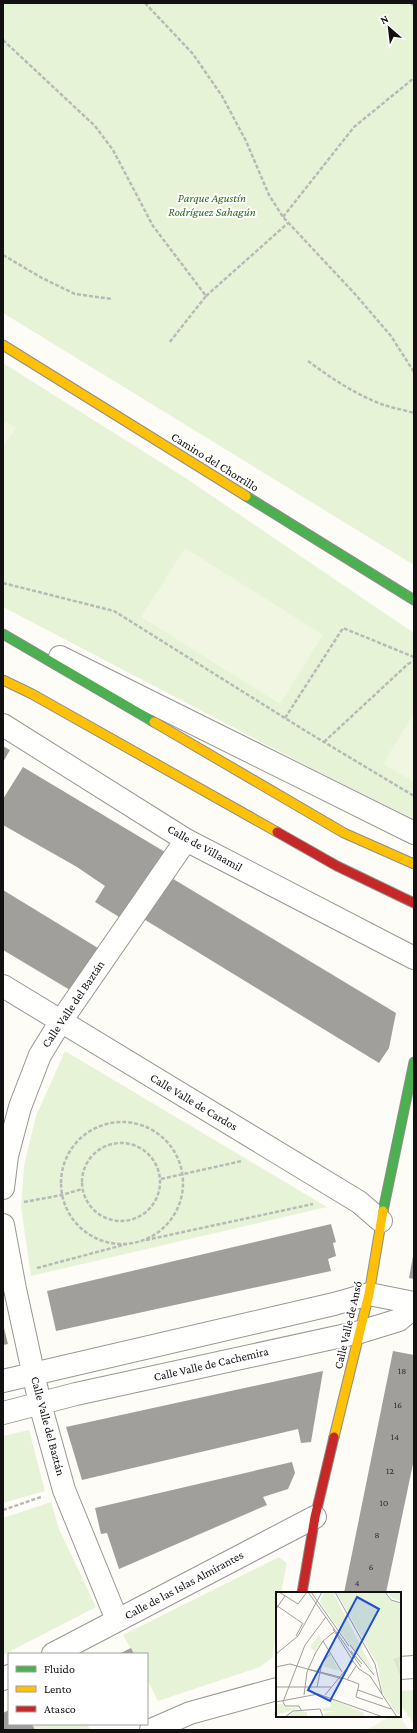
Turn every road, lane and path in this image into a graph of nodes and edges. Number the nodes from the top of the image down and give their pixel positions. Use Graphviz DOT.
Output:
graph roads {
  1 [pos="145,3"];
  2 [pos="411,3"];
  3 [pos="414,6"];
  4 [pos="3,40"];
  5 [pos="414,78"];
  6 [pos="284,218"];
  7 [pos="288,223"];
  8 [pos="3,255"];
  9 [pos="206,296"];
  10 [pos="112,299"];
  11 [pos="169,343"];
  12 [pos="3,345"];
  13 [pos="308,361"];
  14 [pos="414,372"];
  15 [pos="414,413"];
  16 [pos="3,583"];
  17 [pos="414,600"];
  18 [pos="3,629"];
  19 [pos="3,634"];
  20 [pos="414,657"];
  21 [pos="414,661"];
  22 [pos="3,680"];
  23 [pos="285,718"];
  24 [pos="3,725"];
  25 [pos="324,742"];
  26 [pos="414,796"];
  27 [pos="414,833"];
  28 [pos="186,840"];
  29 [pos="414,864"];
  30 [pos="414,903"];
  31 [pos="414,958"];
  32 [pos="3,986"];
  33 [pos="61,1021"];
  34 [pos="414,1062"];
  35 [pos="5,1156"];
  36 [pos="244,1160"];
  37 [pos="183,1175"];
  38 [pos="160,1179"];
  39 [pos="3,1188"];
  40 [pos="82,1189"];
  41 [pos="62,1195"];
  42 [pos="19,1203"];
  43 [pos="316,1204"];
  44 [pos="381,1221"];
  45 [pos="3,1225"];
  46 [pos="131,1243"];
  47 [pos="34,1269"];
  48 [pos="369,1294"];
  49 [pos="414,1303"];
  50 [pos="414,1307"];
  51 [pos="360,1332"];
  52 [pos="34,1374"];
  53 [pos="3,1381"];
  54 [pos="40,1404"];
  55 [pos="3,1413"];
  56 [pos="64,1490"];
  57 [pos="3,1510"];
  58 [pos="315,1517"];
  59 [pos="302,1592"];
  60 [pos="117,1620"];
  61 [pos="55,1653"];
  62 [pos="414,1667"];
  63 [pos="401,1668"];
  64 [pos="276,1689"];
  65 [pos="151,1730"];
  1 -- 6 [label="path"];
  2 -- 3 [label="path"];
  4 -- 9 [label="path"];
  5 -- 6 [label="path"];
  6 -- 7 [label="path"];
  7 -- 9 [label="path"];
  7 -- 14 [label="path"];
  8 -- 10 [label="path"];
  9 -- 11 [label="path"];
  12 -- 17 [label="street, Camino del Chorrillo"];
  13 -- 15 [label="path"];
  16 -- 23 [label="path"];
  18 -- 27 [label="street"];
  19 -- 29 [label="street"];
  20 -- 23 [label="path"];
  21 -- 25 [label="path"];
  22 -- 30 [label="street"];
  23 -- 25 [label="path"];
  24 -- 28 [label="street, Calle de Villaamil"];
  25 -- 26 [label="path"];
  28 -- 31 [label="street, Calle de Villaamil"];
  28 -- 33 [label="street, Calle Valle del Baztán"];
  32 -- 33 [label="street, Calle Valle de Cardos"];
  33 -- 35 [label="street, Calle Valle del Baztán"];
  33 -- 44 [label="street, Calle Valle de Cardos"];
  34 -- 44 [label="street, Calle Valle de Ansó"];
  35 -- 39 [label="street, Calle Valle del Baztán"];
  36 -- 37 [label="path"];
  37 -- 38 [label="path"];
  37 -- 41 [label="path"];
  37 -- 46 [label="path"];
  38 -- 40 [label="path"];
  38 -- 40 [label="path"];
  40 -- 41 [label="path"];
  41 -- 42 [label="path"];
  41 -- 46 [label="path"];
  43 -- 46 [label="path"];
  44 -- 48 [label="street, Calle Valle de Ansó"];
  45 -- 52 [label="street, Calle Valle del Baztán"];
  46 -- 47 [label="path"];
  48 -- 49 [label="street"];
  48 -- 51 [label="street, Calle Valle de Ansó"];
  48 -- 52 [label="street"];
  50 -- 51 [label="street, Calle Valle de Cachemira"];
  51 -- 54 [label="street, Calle Valle de Cachemira"];
  51 -- 58 [label="street, Calle Valle de Ansó"];
  52 -- 53 [label="street"];
  52 -- 54 [label="street, Calle Valle del Baztán"];
  54 -- 55 [label="street, Calle Valle de Cachemira"];
  54 -- 56 [label="street, Calle Valle del Baztán"];
  56 -- 57 [label="path"];
  56 -- 60 [label="street, Calle Valle del Baztán"];
  58 -- 59 [label="street, Calle Valle de Ansó"];
  58 -- 60 [label="street, Calle de las Islas Almirantes"];
  60 -- 61 [label="street, Calle de las Islas Almirantes"];
  62 -- 63 [label="street"];
  64 -- 65 [label="street"];
}
